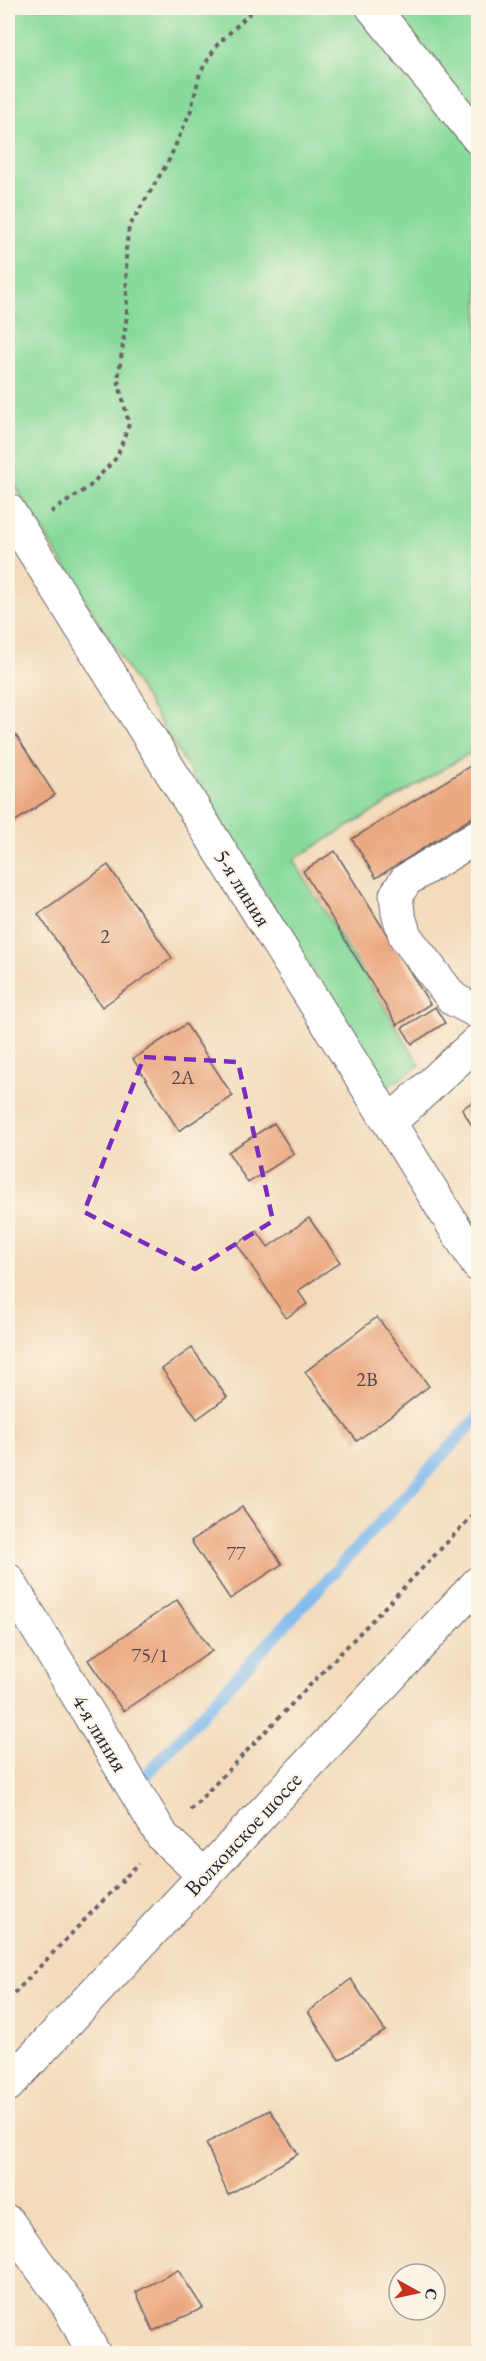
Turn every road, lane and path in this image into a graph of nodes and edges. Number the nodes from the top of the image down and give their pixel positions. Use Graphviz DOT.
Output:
graph roads {
  1 [pos="253,8"];
  2 [pos="373,8"];
  3 [pos="478,138"];
  4 [pos="12,528"];
  5 [pos="478,836"];
  6 [pos="478,1012"];
  7 [pos="478,1041"];
  8 [pos="390,1122"];
  9 [pos="478,1265"];
  10 [pos="478,1510"];
  11 [pos="8,1580"];
  12 [pos="478,1583"];
  13 [pos="163,1838"];
  14 [pos="204,1875"];
  15 [pos="8,2000"];
  16 [pos="8,2085"];
  17 [pos="8,2222"];
  18 [pos="94,2354"];
  1 -- 4 [label="path"];
  2 -- 3 [label="street"];
  4 -- 8 [label="street, 5-я линия"];
  5 -- 6 [label="street"];
  7 -- 8 [label="street"];
  8 -- 9 [label="street, 5-я линия"];
  10 -- 13 [label="path"];
  11 -- 13 [label="street, 4-я линия"];
  12 -- 14 [label="street, Волхонское шоссе"];
  13 -- 14 [label="street, 4-я линия"];
  13 -- 15 [label="path"];
  14 -- 16 [label="street, Волхонское шоссе"];
  17 -- 18 [label="street"];
}
